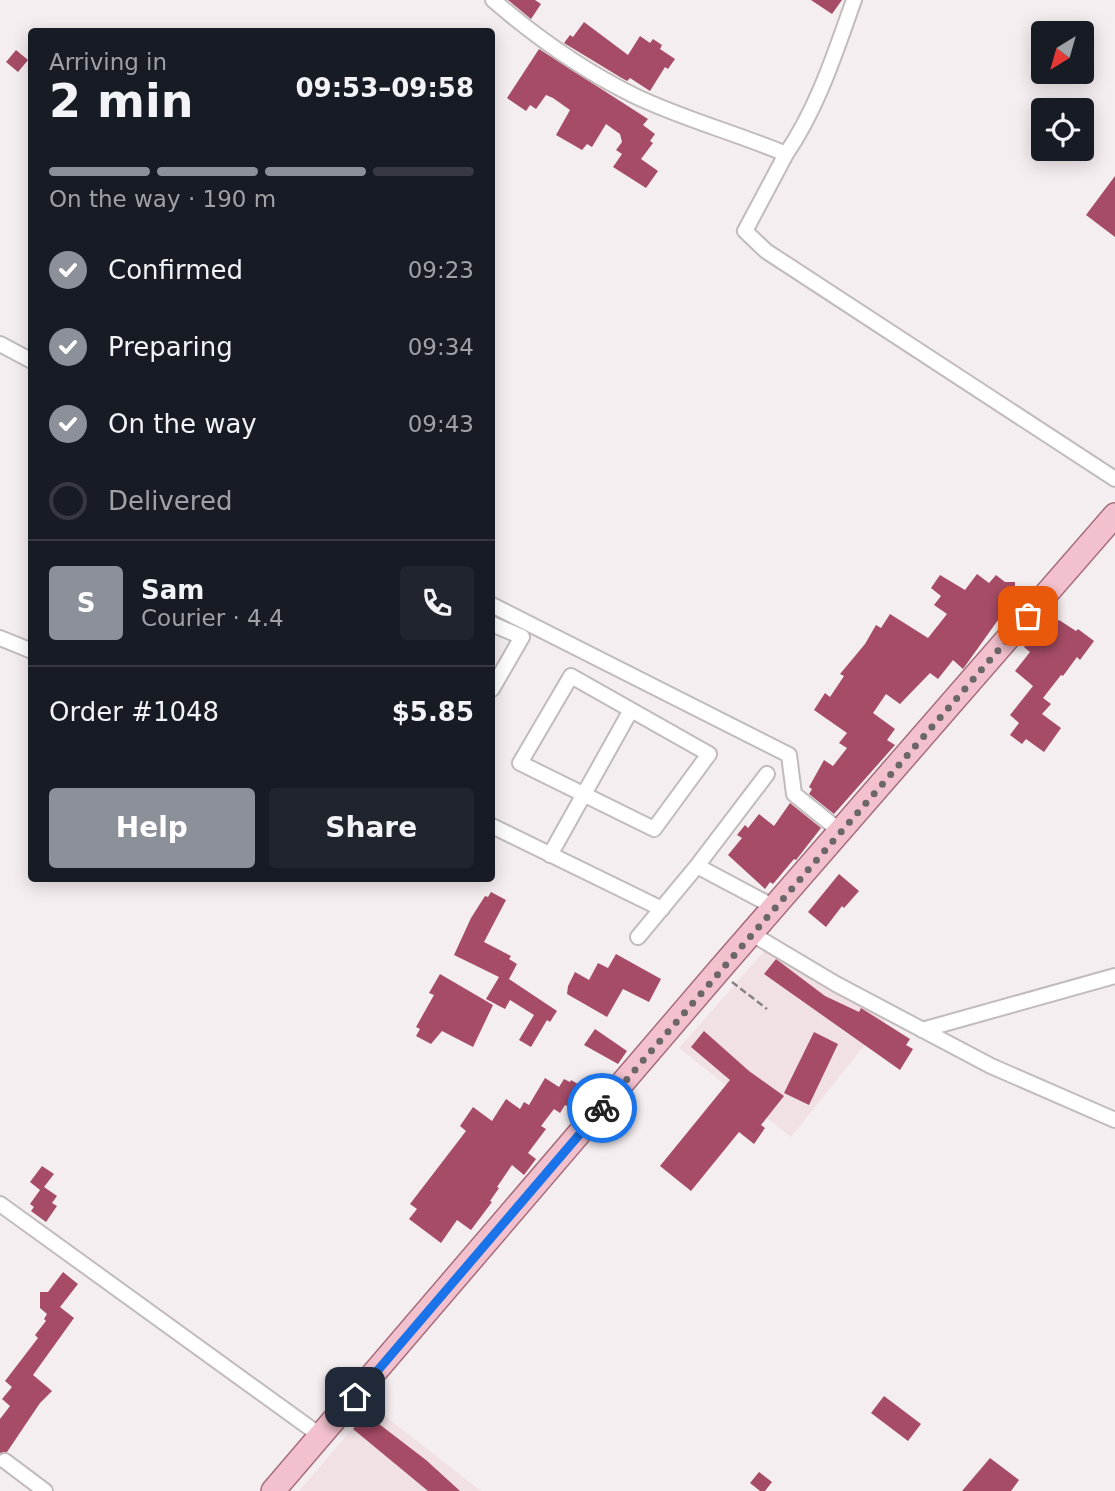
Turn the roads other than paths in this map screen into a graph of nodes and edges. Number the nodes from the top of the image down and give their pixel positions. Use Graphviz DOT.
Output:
graph roads {
  1 [pos="493,0"];
  2 [pos="854,0"];
  3 [pos="786,154"];
  4 [pos="0,344"];
  5 [pos="28,359"];
  6 [pos="1115,480"];
  7 [pos="1115,515"];
  8 [pos="495,607"];
  9 [pos="495,625"];
  10 [pos="0,638"];
  11 [pos="28,649"];
  12 [pos="495,682"];
  13 [pos="631,710"];
  14 [pos="767,774"];
  15 [pos="584,794"];
  16 [pos="495,828"];
  17 [pos="841,832"];
  18 [pos="550,855"];
  19 [pos="697,866"];
  20 [pos="776,908"];
  21 [pos="662,909"];
  22 [pos="752,934"];
  23 [pos="638,937"];
  24 [pos="1115,976"];
  25 [pos="922,1030"];
  26 [pos="1115,1120"];
  27 [pos="0,1204"];
  28 [pos="321,1436"];
  29 [pos="5,1461"];
  30 [pos="45,1491"];
  31 [pos="273,1491"];
  1 -- 3 [label="street"];
  2 -- 3 [label="street"];
  3 -- 6 [label="street"];
  4 -- 5 [label="street"];
  7 -- 17 [label="main road"];
  8 -- 17 [label="street"];
  9 -- 12 [label="street"];
  10 -- 11 [label="street"];
  13 -- 15 [label="street"];
  13 -- 15 [label="street"];
  13 -- 15 [label="street"];
  14 -- 19 [label="street"];
  15 -- 18 [label="street"];
  16 -- 18 [label="street"];
  17 -- 20 [label="main road"];
  18 -- 21 [label="street"];
  19 -- 20 [label="street"];
  19 -- 21 [label="street"];
  20 -- 22 [label="main road"];
  21 -- 23 [label="street"];
  22 -- 25 [label="street"];
  22 -- 28 [label="main road"];
  24 -- 25 [label="street"];
  25 -- 26 [label="street"];
  27 -- 28 [label="street"];
  28 -- 31 [label="main road"];
  29 -- 30 [label="street"];
}
